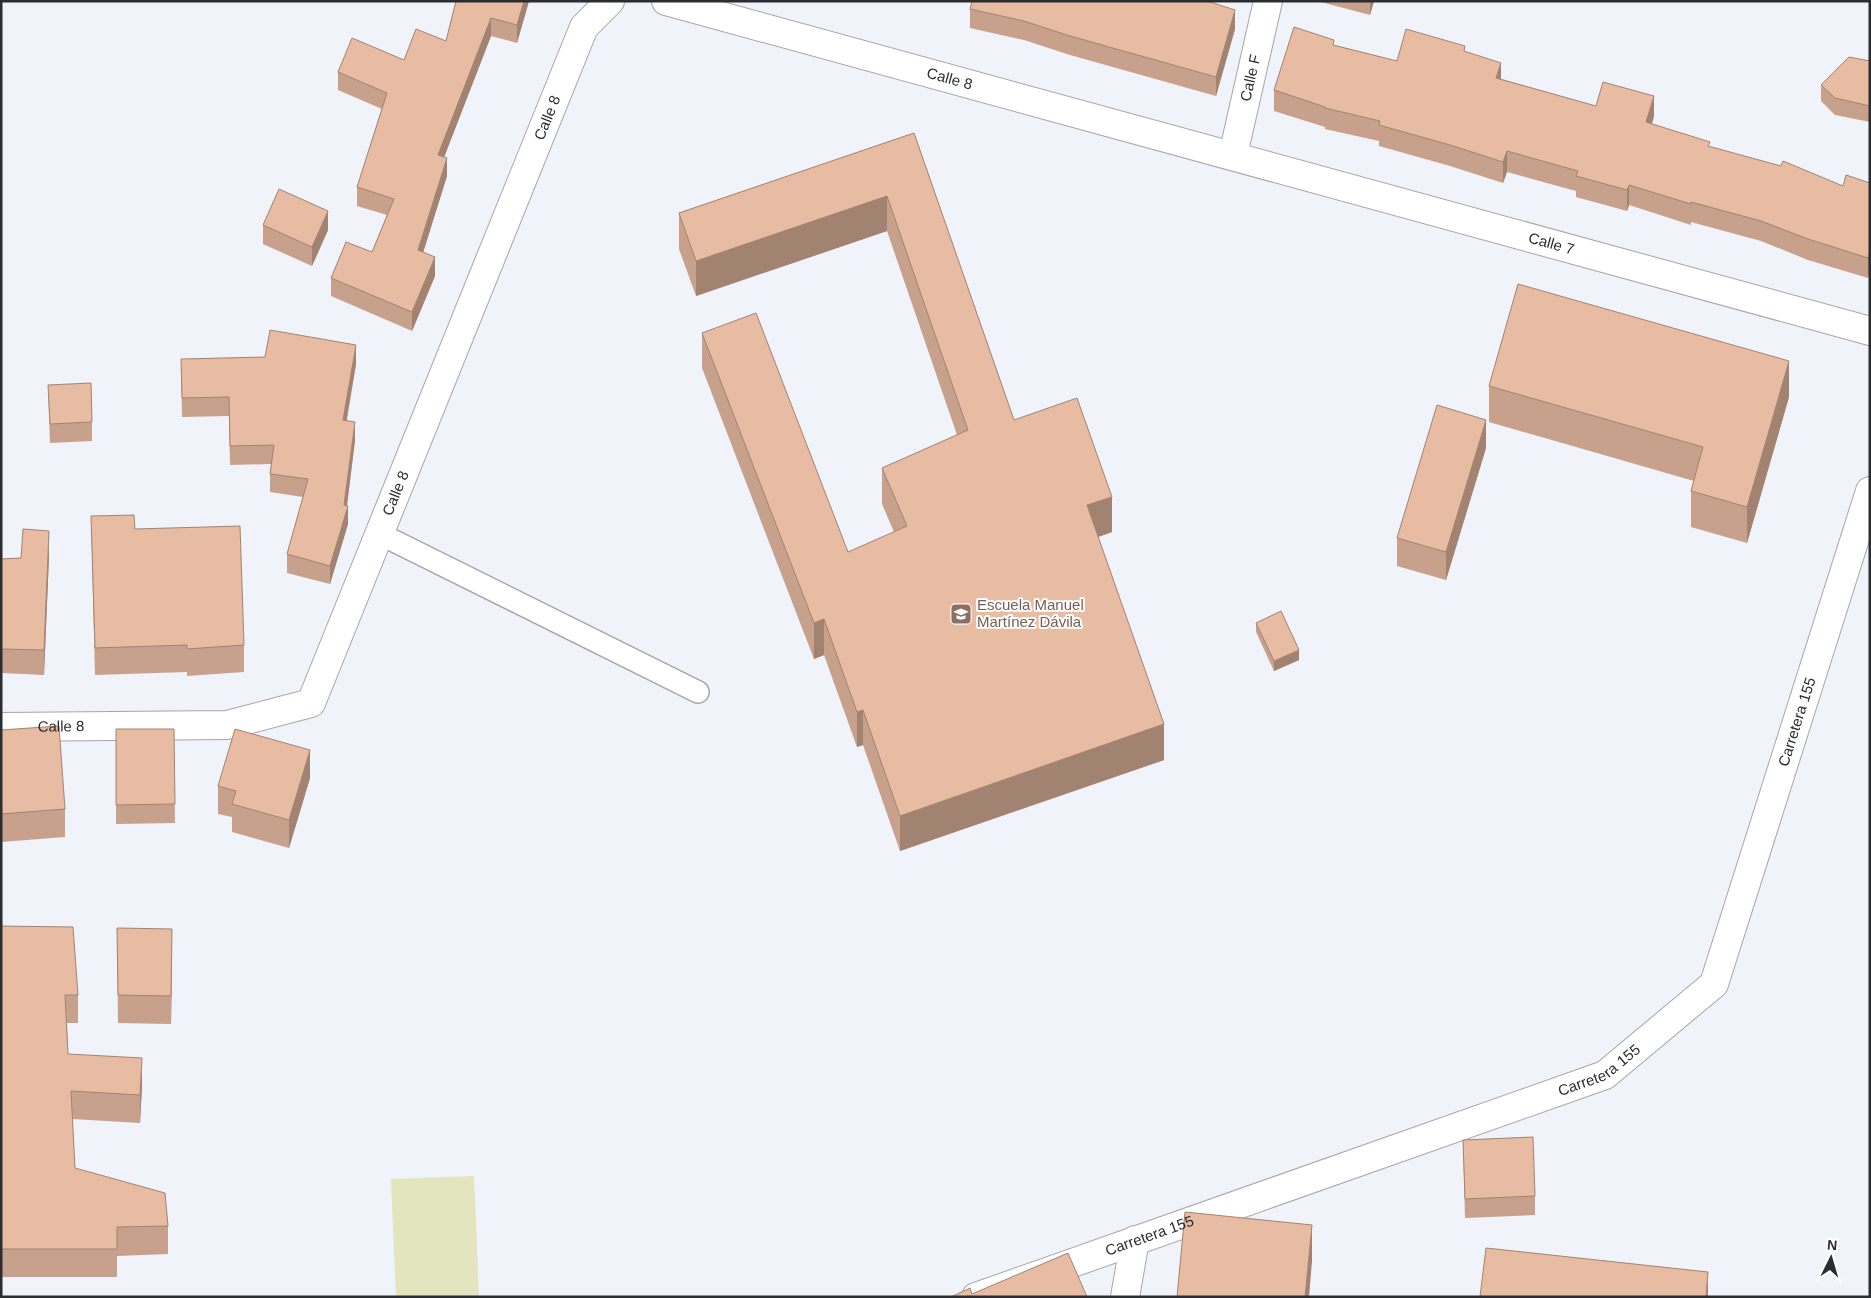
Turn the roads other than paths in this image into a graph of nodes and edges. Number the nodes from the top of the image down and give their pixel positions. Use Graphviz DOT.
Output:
graph roads {
  1 [pos="610,1"];
  2 [pos="666,1"];
  3 [pos="1268,1"];
  4 [pos="1233,155"];
  5 [pos="1870,331"];
  6 [pos="1870,491"];
  7 [pos="380,534"];
  8 [pos="698,692"];
  9 [pos="1,727"];
  10 [pos="1136,1240"];
  11 [pos="976,1297"];
  12 [pos="1125,1297"];
  1 -- 7 [label="street, Calle 8"];
  2 -- 4 [label="street, Calle 8"];
  3 -- 4 [label="street, Calle F"];
  4 -- 5 [label="street, Calle 7"];
  6 -- 10 [label="street, Carretera 155"];
  7 -- 8 [label="lane"];
  7 -- 9 [label="street, Calle 8"];
  10 -- 11 [label="street, Carretera 155"];
  10 -- 12 [label="street"];
}
